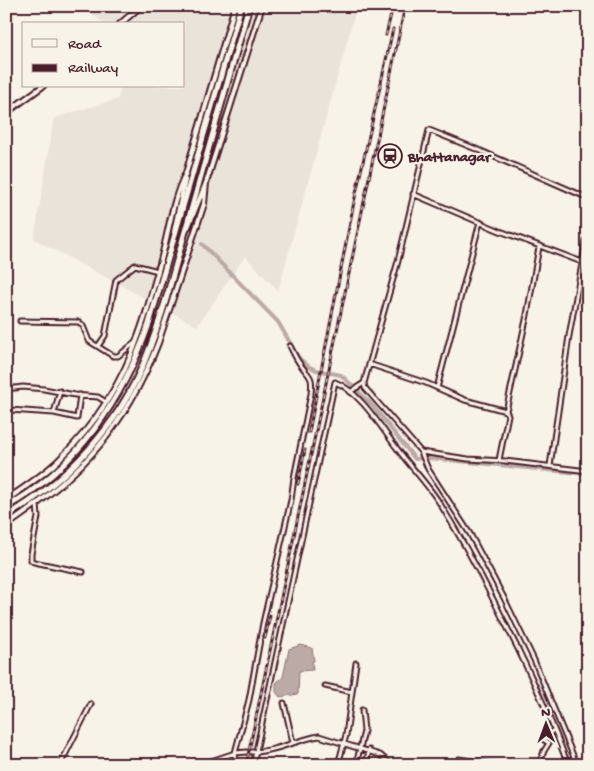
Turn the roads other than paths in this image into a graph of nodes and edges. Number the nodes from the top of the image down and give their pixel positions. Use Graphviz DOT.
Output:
graph roads {
  1 [pos="141,6"];
  2 [pos="235,6"];
  3 [pos="241,6"];
  4 [pos="249,6"];
  5 [pos="262,6"];
  6 [pos="122,22"];
  7 [pos="40,88"];
  8 [pos="6,113"];
  9 [pos="186,173"];
  10 [pos="206,183"];
  11 [pos="413,194"];
  12 [pos="588,198"];
  13 [pos="480,222"];
  14 [pos="588,230"];
  15 [pos="181,244"];
  16 [pos="539,246"];
  17 [pos="169,256"];
  18 [pos="582,262"];
  19 [pos="158,271"];
  20 [pos="20,321"];
  21 [pos="136,342"];
  22 [pos="98,346"];
  23 [pos="290,346"];
  24 [pos="369,364"];
  25 [pos="364,383"];
  26 [pos="437,388"];
  27 [pos="6,389"];
  28 [pos="60,391"];
  29 [pos="350,392"];
  30 [pos="80,396"];
  31 [pos="106,402"];
  32 [pos="9,410"];
  33 [pos="506,411"];
  34 [pos="54,413"];
  35 [pos="421,452"];
  36 [pos="499,460"];
  37 [pos="550,466"];
  38 [pos="588,471"];
  39 [pos="6,500"];
  40 [pos="36,504"];
  41 [pos="6,507"];
  42 [pos="6,516"];
  43 [pos="6,526"];
  44 [pos="83,572"];
  45 [pos="356,663"];
  46 [pos="325,686"];
  47 [pos="352,692"];
  48 [pos="284,703"];
  49 [pos="91,704"];
  50 [pos="362,710"];
  51 [pos="552,731"];
  52 [pos="294,743"];
  53 [pos="344,743"];
  54 [pos="361,748"];
  55 [pos="369,750"];
  56 [pos="246,752"];
  57 [pos="253,752"];
  58 [pos="236,753"];
  59 [pos="460,759"];
  60 [pos="60,765"];
  61 [pos="208,765"];
  62 [pos="236,765"];
  63 [pos="253,765"];
  64 [pos="338,765"];
  65 [pos="356,765"];
  66 [pos="366,765"];
  67 [pos="392,765"];
  68 [pos="497,765"];
  69 [pos="539,765"];
  70 [pos="568,765"];
  71 [pos="577,765"];
  1 -- 6 [label="street"];
  2 -- 9 [label="street"];
  3 -- 17 [label="highway"];
  4 -- 15 [label="highway"];
  5 -- 10 [label="street"];
  7 -- 8 [label="street"];
  9 -- 17 [label="street"];
  9 -- 19 [label="street"];
  10 -- 15 [label="street"];
  10 -- 40 [label="street"];
  11 -- 12 [label="street"];
  11 -- 13 [label="street"];
  11 -- 24 [label="street"];
  13 -- 16 [label="street"];
  13 -- 26 [label="street"];
  14 -- 18 [label="street"];
  15 -- 42 [label="highway"];
  16 -- 18 [label="street"];
  16 -- 33 [label="street"];
  17 -- 41 [label="highway"];
  18 -- 37 [label="street"];
  19 -- 21 [label="street"];
  19 -- 22 [label="street"];
  20 -- 22 [label="street"];
  21 -- 22 [label="street"];
  21 -- 31 [label="street"];
  23 -- 58 [label="street"];
  24 -- 25 [label="street"];
  24 -- 26 [label="street"];
  25 -- 29 [label="street"];
  25 -- 35 [label="street"];
  26 -- 33 [label="street"];
  27 -- 28 [label="street"];
  28 -- 30 [label="street"];
  28 -- 34 [label="street"];
  29 -- 57 [label="street"];
  29 -- 70 [label="street"];
  30 -- 31 [label="street"];
  30 -- 34 [label="street"];
  31 -- 39 [label="street"];
  32 -- 34 [label="street"];
  33 -- 36 [label="street"];
  35 -- 36 [label="street"];
  35 -- 71 [label="street"];
  36 -- 37 [label="street"];
  37 -- 38 [label="street"];
  40 -- 43 [label="street"];
  40 -- 44 [label="street"];
  45 -- 47 [label="street"];
  46 -- 47 [label="street"];
  47 -- 53 [label="street"];
  48 -- 52 [label="street"];
  49 -- 60 [label="street"];
  50 -- 54 [label="street"];
  51 -- 69 [label="street"];
  52 -- 53 [label="street"];
  52 -- 57 [label="street"];
  53 -- 54 [label="street"];
  53 -- 64 [label="street"];
  54 -- 55 [label="street"];
  54 -- 65 [label="street"];
  55 -- 66 [label="street"];
  55 -- 67 [label="street"];
  56 -- 58 [label="street"];
  57 -- 63 [label="street"];
  58 -- 61 [label="street"];
  58 -- 62 [label="street"];
  59 -- 68 [label="street"];
}
